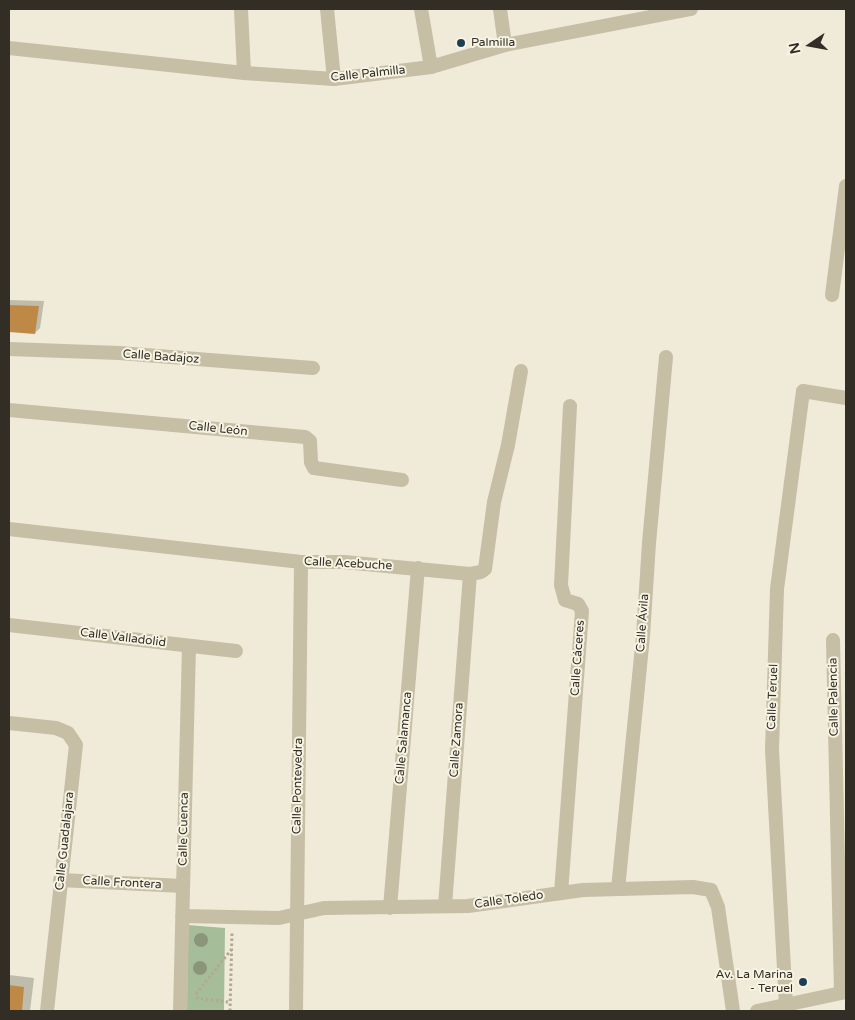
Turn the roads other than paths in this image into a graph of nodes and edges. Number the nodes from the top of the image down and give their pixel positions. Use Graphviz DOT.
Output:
graph roads {
  1 [pos="241,9"];
  2 [pos="327,9"];
  3 [pos="422,9"];
  4 [pos="500,9"];
  5 [pos="691,9"];
  6 [pos="505,45"];
  7 [pos="9,48"];
  8 [pos="431,67"];
  9 [pos="244,73"];
  10 [pos="334,79"];
  11 [pos="846,186"];
  12 [pos="832,295"];
  13 [pos="9,349"];
  14 [pos="666,357"];
  15 [pos="312,368"];
  16 [pos="521,371"];
  17 [pos="846,398"];
  18 [pos="570,406"];
  19 [pos="9,410"];
  20 [pos="402,480"];
  21 [pos="9,529"];
  22 [pos="301,562"];
  23 [pos="418,568"];
  24 [pos="470,574"];
  25 [pos="9,625"];
  26 [pos="833,640"];
  27 [pos="189,646"];
  28 [pos="236,651"];
  29 [pos="9,723"];
  30 [pos="60,880"];
  31 [pos="183,886"];
  32 [pos="618,889"];
  33 [pos="561,893"];
  34 [pos="445,906"];
  35 [pos="390,908"];
  36 [pos="297,914"];
  37 [pos="182,916"];
  38 [pos="843,992"];
  39 [pos="786,1005"];
  40 [pos="47,1011"];
  41 [pos="180,1011"];
  42 [pos="296,1011"];
  43 [pos="733,1011"];
  44 [pos="758,1011"];
  1 -- 9 [label="street"];
  2 -- 10 [label="street"];
  3 -- 8 [label="street"];
  4 -- 6 [label="street"];
  5 -- 6 [label="street, Calle Palmilla"];
  6 -- 8 [label="street, Calle Palmilla"];
  7 -- 9 [label="street, Calle Palmilla"];
  8 -- 10 [label="street, Calle Palmilla"];
  9 -- 10 [label="street, Calle Palmilla"];
  11 -- 12 [label="street"];
  13 -- 15 [label="street, Calle Badajoz"];
  14 -- 32 [label="street, Calle Ávila"];
  16 -- 24 [label="street"];
  17 -- 39 [label="street, Calle Teruel"];
  18 -- 33 [label="street, Calle Cáceres"];
  19 -- 20 [label="street, Calle León"];
  21 -- 22 [label="street, Calle Acebuche"];
  22 -- 23 [label="street, Calle Acebuche"];
  22 -- 36 [label="street, Calle Pontevedra"];
  23 -- 24 [label="street, Calle Acebuche"];
  23 -- 35 [label="street, Calle Salamanca"];
  24 -- 34 [label="street, Calle Zamora"];
  25 -- 27 [label="street, Calle Valladolid"];
  26 -- 38 [label="street, Calle Palencia"];
  27 -- 28 [label="street, Calle Valladolid"];
  27 -- 31 [label="street, Calle Cuenca"];
  29 -- 30 [label="street, Calle Guadalajara"];
  30 -- 31 [label="street, Calle Frontera"];
  30 -- 40 [label="street, Calle Guadalajara"];
  31 -- 37 [label="street, Calle Cuenca"];
  32 -- 33 [label="street, Calle Toledo"];
  32 -- 43 [label="street, Calle Toledo"];
  33 -- 34 [label="street, Calle Toledo"];
  34 -- 35 [label="street, Calle Toledo"];
  35 -- 36 [label="street, Calle Toledo"];
  36 -- 37 [label="street, Calle Toledo"];
  36 -- 42 [label="street, Calle Pontevedra"];
  37 -- 41 [label="street, Calle Cuenca"];
  38 -- 39 [label="street"];
  39 -- 44 [label="street"];
}
